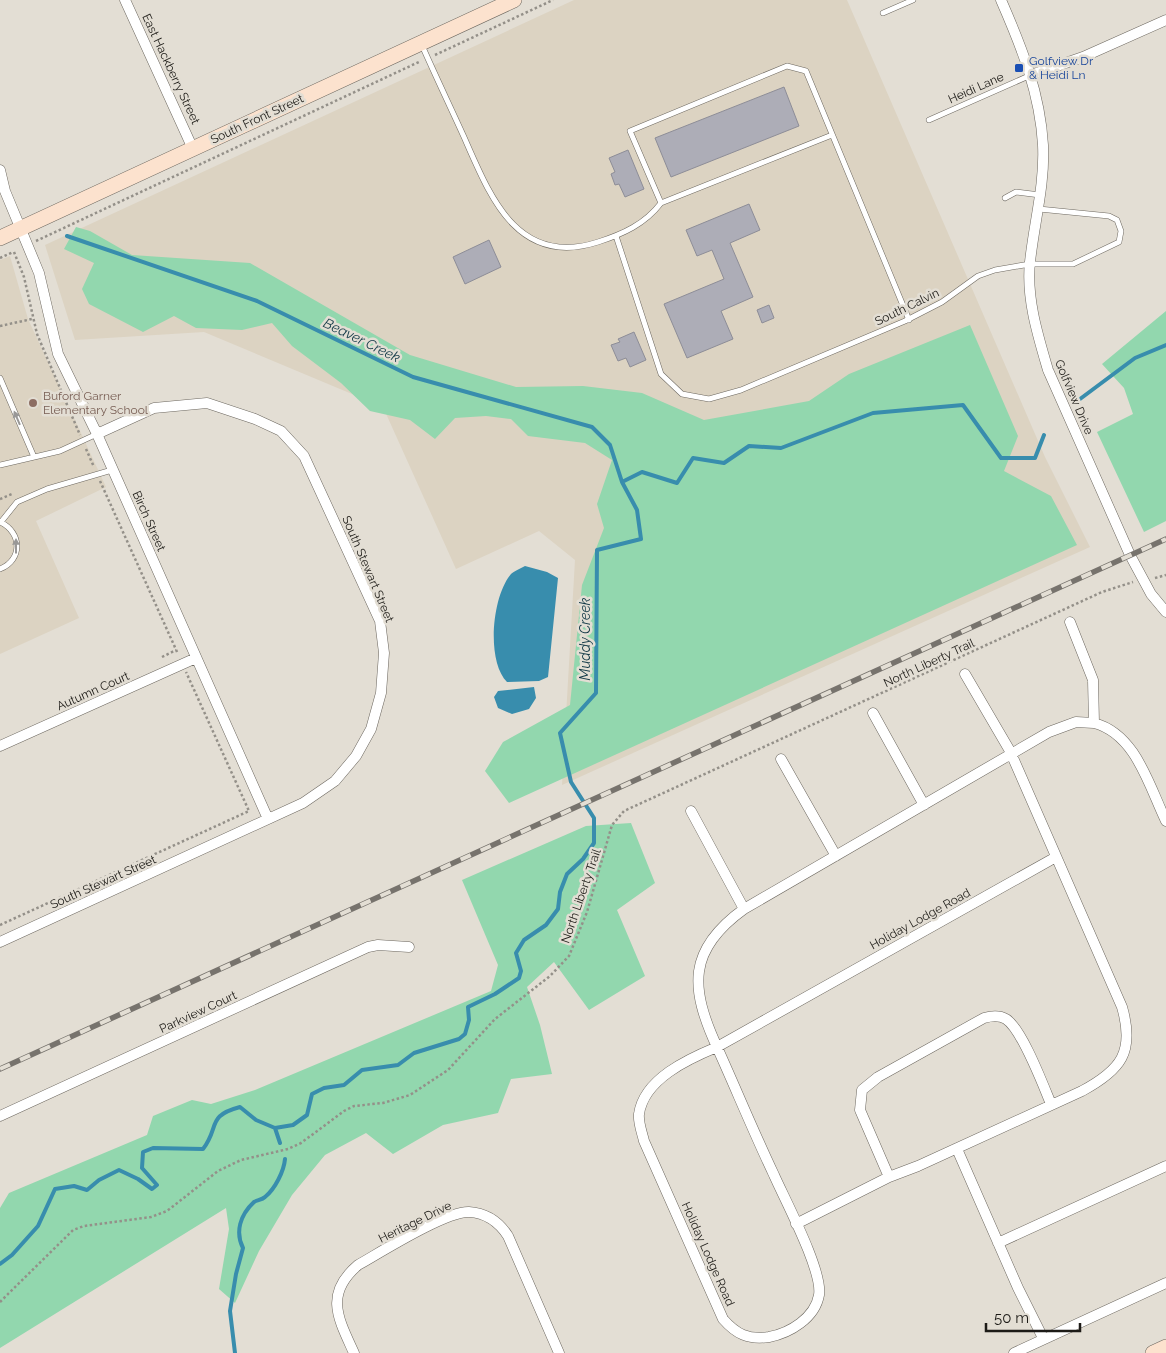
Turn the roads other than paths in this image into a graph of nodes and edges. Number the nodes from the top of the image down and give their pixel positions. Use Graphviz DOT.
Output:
graph roads {
  1 [pos="125,0"];
  2 [pos="514,0"];
  3 [pos="913,0"];
  4 [pos="1001,0"];
  5 [pos="883,13"];
  6 [pos="1166,20"];
  7 [pos="421,43"];
  8 [pos="1031,75"];
  9 [pos="929,120"];
  10 [pos="832,135"];
  11 [pos="193,149"];
  12 [pos="0,170"];
  13 [pos="1041,195"];
  14 [pos="1005,198"];
  15 [pos="661,203"];
  16 [pos="1039,209"];
  17 [pos="20,228"];
  18 [pos="616,236"];
  19 [pos="0,238"];
  20 [pos="1030,264"];
  21 [pos="909,320"];
  22 [pos="0,378"];
  23 [pos="97,434"];
  24 [pos="34,457"];
  25 [pos="0,465"];
  26 [pos="112,470"];
  27 [pos="0,522"];
  28 [pos="0,569"];
  29 [pos="1166,612"];
  30 [pos="1070,622"];
  31 [pos="196,658"];
  32 [pos="965,674"];
  33 [pos="873,713"];
  34 [pos="1094,723"];
  35 [pos="0,746"];
  36 [pos="1011,756"];
  37 [pos="781,759"];
  38 [pos="924,805"];
  39 [pos="691,811"];
  40 [pos="268,819"];
  41 [pos="1166,821"];
  42 [pos="836,856"];
  43 [pos="1056,857"];
  44 [pos="744,909"];
  45 [pos="0,942"];
  46 [pos="409,947"];
  47 [pos="716,1047"];
  48 [pos="1052,1104"];
  49 [pos="0,1116"];
  50 [pos="956,1149"];
  51 [pos="1166,1166"];
  52 [pos="889,1177"];
  53 [pos="796,1224"];
  54 [pos="998,1243"];
  55 [pos="1166,1283"];
  56 [pos="1043,1338"];
  57 [pos="1166,1347"];
  58 [pos="354,1353"];
  59 [pos="559,1353"];
  60 [pos="1014,1353"];
  61 [pos="1153,1353"];
  1 -- 11 [label="street, East Hackberry Street"];
  2 -- 7 [label="street, South Front Street"];
  3 -- 5 [label="lane"];
  4 -- 8 [label="street, Golfview Drive"];
  6 -- 8 [label="street"];
  7 -- 11 [label="street, South Front Street"];
  7 -- 18 [label="lane"];
  8 -- 9 [label="lane, Heidi Lane"];
  8 -- 13 [label="street, Golfview Drive"];
  10 -- 15 [label="lane"];
  10 -- 15 [label="lane"];
  10 -- 21 [label="lane"];
  11 -- 17 [label="street, South Front Street"];
  12 -- 17 [label="street, Birch Street"];
  13 -- 14 [label="lane"];
  13 -- 16 [label="street, Golfview Drive"];
  15 -- 18 [label="lane"];
  16 -- 20 [label="street, Golfview Drive"];
  16 -- 20 [label="lane, South Calvin"];
  17 -- 19 [label="street, South Front Street"];
  17 -- 23 [label="street, Birch Street"];
  18 -- 21 [label="lane, South Calvin"];
  20 -- 21 [label="lane, South Calvin"];
  20 -- 29 [label="street, Golfview Drive"];
  24 -- 22 [label="lane, one-way"];
  23 -- 24 [label="lane"];
  23 -- 26 [label="street, Birch Street"];
  23 -- 40 [label="street, South Stewart Street"];
  24 -- 25 [label="lane"];
  26 -- 27 [label="lane"];
  26 -- 31 [label="street, Birch Street"];
  28 -- 27 [label="lane, one-way"];
  30 -- 34 [label="street"];
  31 -- 35 [label="street, Autumn Court"];
  31 -- 40 [label="street, Birch Street"];
  32 -- 36 [label="street"];
  33 -- 38 [label="street"];
  34 -- 36 [label="street, Holiday Lodge Road"];
  34 -- 41 [label="street, Holiday Lodge Road"];
  36 -- 38 [label="street, Holiday Lodge Road"];
  36 -- 43 [label="street"];
  37 -- 42 [label="street"];
  38 -- 42 [label="street, Holiday Lodge Road"];
  39 -- 44 [label="street"];
  40 -- 45 [label="street, South Stewart Street"];
  42 -- 44 [label="street, Holiday Lodge Road"];
  43 -- 47 [label="street, Holiday Lodge Road"];
  43 -- 48 [label="street"];
  44 -- 47 [label="street, Holiday Lodge Road"];
  46 -- 49 [label="street, Parkview Court"];
  47 -- 53 [label="street, Holiday Lodge Road"];
  47 -- 53 [label="street, Holiday Lodge Road"];
  48 -- 50 [label="street"];
  48 -- 52 [label="street"];
  50 -- 52 [label="street"];
  50 -- 54 [label="street"];
  51 -- 54 [label="street"];
  52 -- 53 [label="street"];
  54 -- 56 [label="street"];
  55 -- 56 [label="street"];
  56 -- 60 [label="street"];
  57 -- 61 [label="street"];
  58 -- 59 [label="street, Heritage Drive"];
}
